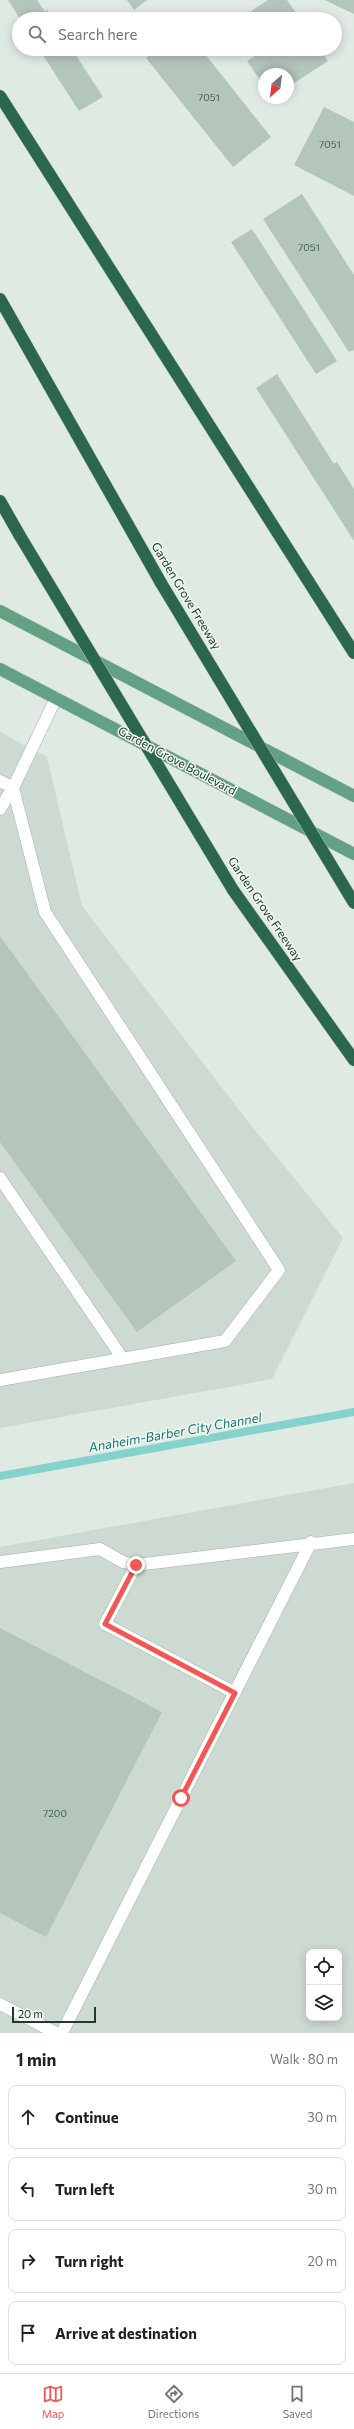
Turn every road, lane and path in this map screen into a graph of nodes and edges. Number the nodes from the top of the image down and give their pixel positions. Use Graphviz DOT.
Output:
graph roads {
  1 [pos="0,96"];
  2 [pos="0,299"];
  3 [pos="0,501"];
  4 [pos="0,611"];
  5 [pos="354,653"];
  6 [pos="0,669"];
  7 [pos="56,698"];
  8 [pos="0,781"];
  9 [pos="13,788"];
  10 [pos="354,796"];
  11 [pos="0,809"];
  12 [pos="354,854"];
  13 [pos="354,903"];
  14 [pos="354,1060"];
  15 [pos="0,1178"];
  16 [pos="123,1359"];
  17 [pos="0,1380"];
  18 [pos="354,1538"];
  19 [pos="311,1542"];
  20 [pos="0,1562"];
  21 [pos="136,1565"];
  22 [pos="235,1693"];
  23 [pos="0,2004"];
  24 [pos="56,2033"];
  25 [pos="62,2033"];
  1 -- 5 [label="highway"];
  2 -- 13 [label="highway, Garden Grove Freeway, bridge"];
  3 -- 14 [label="highway, Garden Grove Freeway, bridge"];
  4 -- 10 [label="main road"];
  6 -- 7 [label="main road, Garden Grove Boulevard"];
  7 -- 9 [label="street"];
  7 -- 12 [label="main road, Garden Grove Boulevard"];
  8 -- 9 [label="street"];
  9 -- 11 [label="street"];
  9 -- 16 [label="street"];
  15 -- 16 [label="street"];
  16 -- 17 [label="street"];
  18 -- 19 [label="street"];
  19 -- 21 [label="street"];
  19 -- 22 [label="street"];
  20 -- 21 [label="street"];
  21 -- 22 [label="street"];
  22 -- 25 [label="street"];
  23 -- 24 [label="street"];
}
